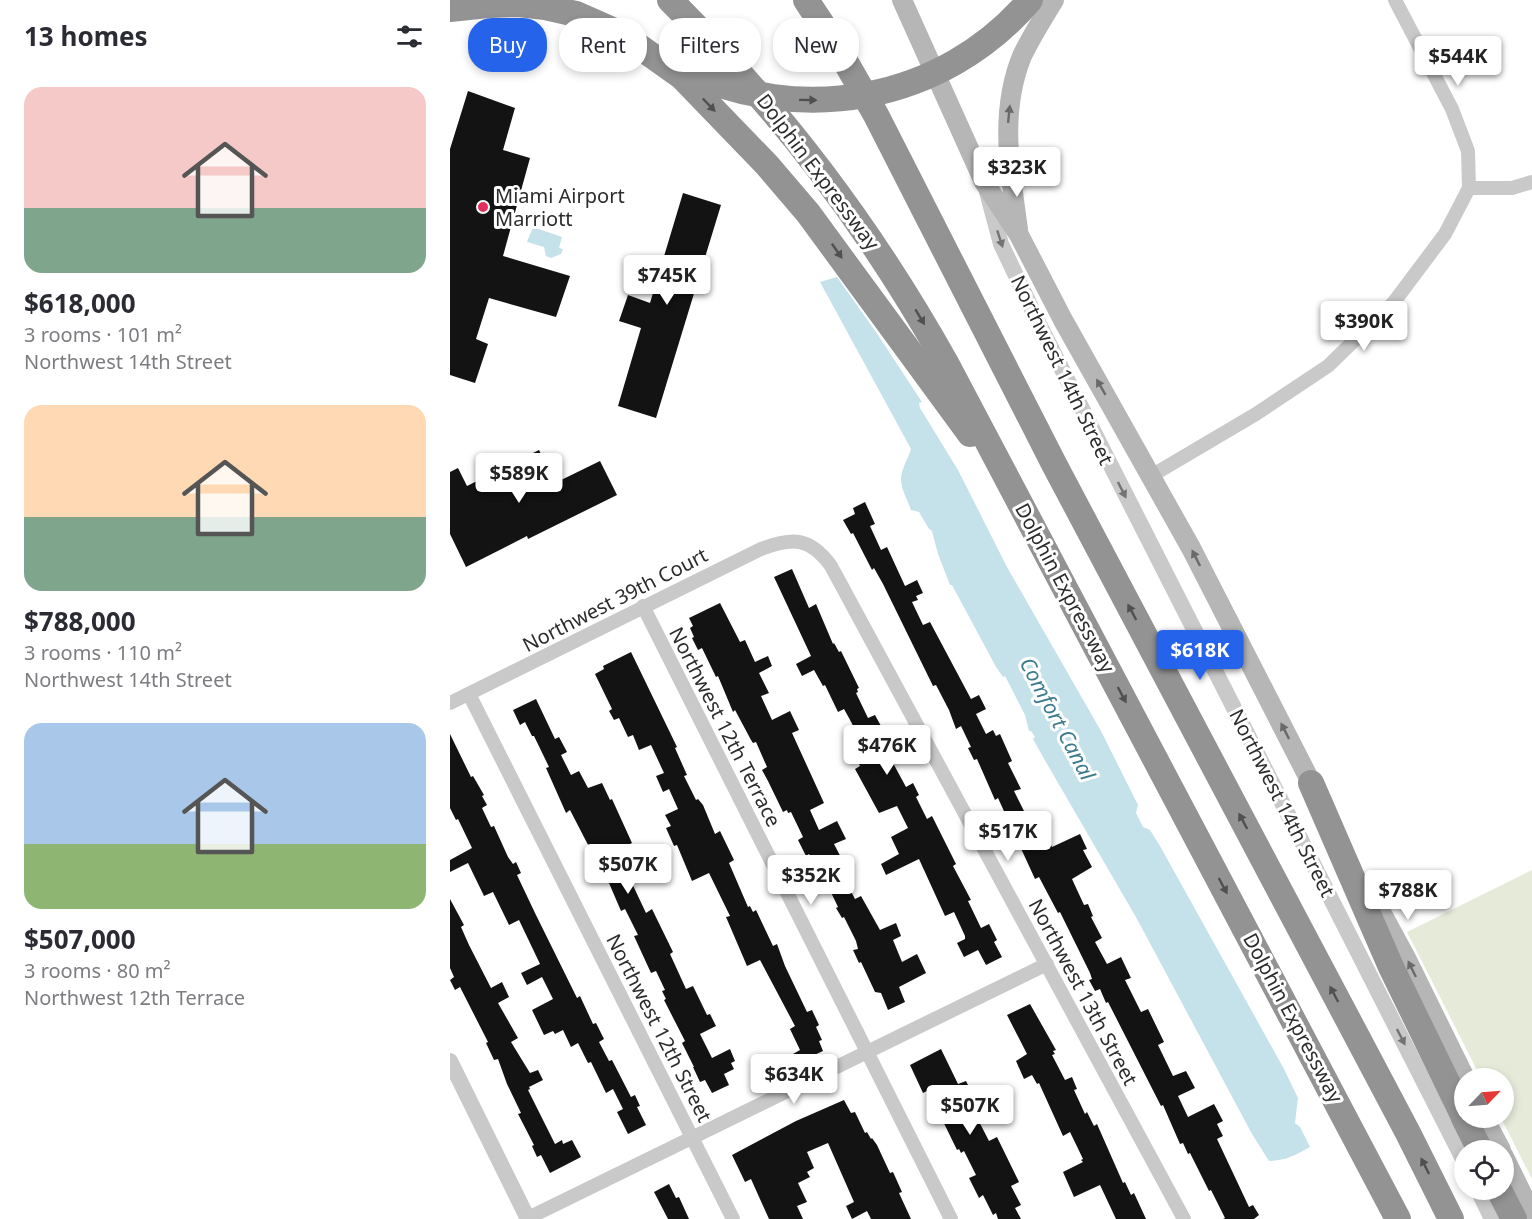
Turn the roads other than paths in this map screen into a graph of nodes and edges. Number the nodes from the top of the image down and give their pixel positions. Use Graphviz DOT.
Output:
graph roads {
  1 [pos="588,0"];
  2 [pos="670,0"];
  3 [pos="806,0"];
  4 [pos="902,0"];
  5 [pos="1030,0"];
  6 [pos="1054,0"];
  7 [pos="1395,0"];
  8 [pos="450,9"];
  9 [pos="984,182"];
  10 [pos="1532,182"];
  11 [pos="1469,188"];
  12 [pos="1019,235"];
  13 [pos="1151,476"];
  14 [pos="1017,498"];
  15 [pos="800,542"];
  16 [pos="643,606"];
  17 [pos="469,694"];
  18 [pos="450,703"];
  19 [pos="1311,783"];
  20 [pos="1047,964"];
  21 [pos="867,1052"];
  22 [pos="450,1061"];
  23 [pos="1460,1068"];
  24 [pos="1454,1096"];
  25 [pos="692,1138"];
  26 [pos="1454,1141"];
  27 [pos="1514,1178"];
  28 [pos="1483,1200"];
  29 [pos="1504,1200"];
  30 [pos="1532,1215"];
  31 [pos="528,1219"];
  32 [pos="733,1219"];
  33 [pos="951,1219"];
  34 [pos="1184,1219"];
  35 [pos="1398,1219"];
  36 [pos="1451,1219"];
  37 [pos="1492,1219"];
  38 [pos="1514,1219"];
  1 -- 5 [label="highway, one-way"];
  2 -- 14 [label="highway, Dolphin Expressway, one-way"];
  36 -- 3 [label="highway, one-way"];
  4 -- 9 [label="main road, Northwest 14th Street"];
  12 -- 6 [label="main road, one-way"];
  7 -- 11 [label="street"];
  8 -- 14 [label="highway, one-way"];
  9 -- 12 [label="main road, Northwest 14th Street"];
  9 -- 26 [label="street, Northwest 14th Street, one-way"];
  10 -- 11 [label="street"];
  11 -- 13 [label="street"];
  13 -- 12 [label="main road, Northwest 14th Street, one-way"];
  19 -- 13 [label="main road, Northwest 14th Street, one-way"];
  14 -- 35 [label="highway, Dolphin Expressway, one-way"];
  15 -- 16 [label="street, Northwest 39th Court"];
  15 -- 20 [label="street, Northwest 13th Street"];
  16 -- 17 [label="street, Northwest 39th Court"];
  16 -- 21 [label="street, Northwest 12th Terrace"];
  17 -- 18 [label="street, Northwest 39th Court"];
  17 -- 25 [label="street, Northwest 12th Street"];
  23 -- 19 [label="main road, Northwest 14th Street, one-way"];
  19 -- 24 [label="highway"];
  20 -- 21 [label="street"];
  20 -- 34 [label="street, Northwest 13th Street"];
  21 -- 25 [label="street"];
  21 -- 33 [label="street, Northwest 12th Terrace"];
  22 -- 31 [label="street"];
  25 -- 31 [label="street"];
  25 -- 32 [label="street, Northwest 12th Street"];
  27 -- 30 [label="main road"];
  28 -- 37 [label="street"];
  29 -- 38 [label="highway"];
}
